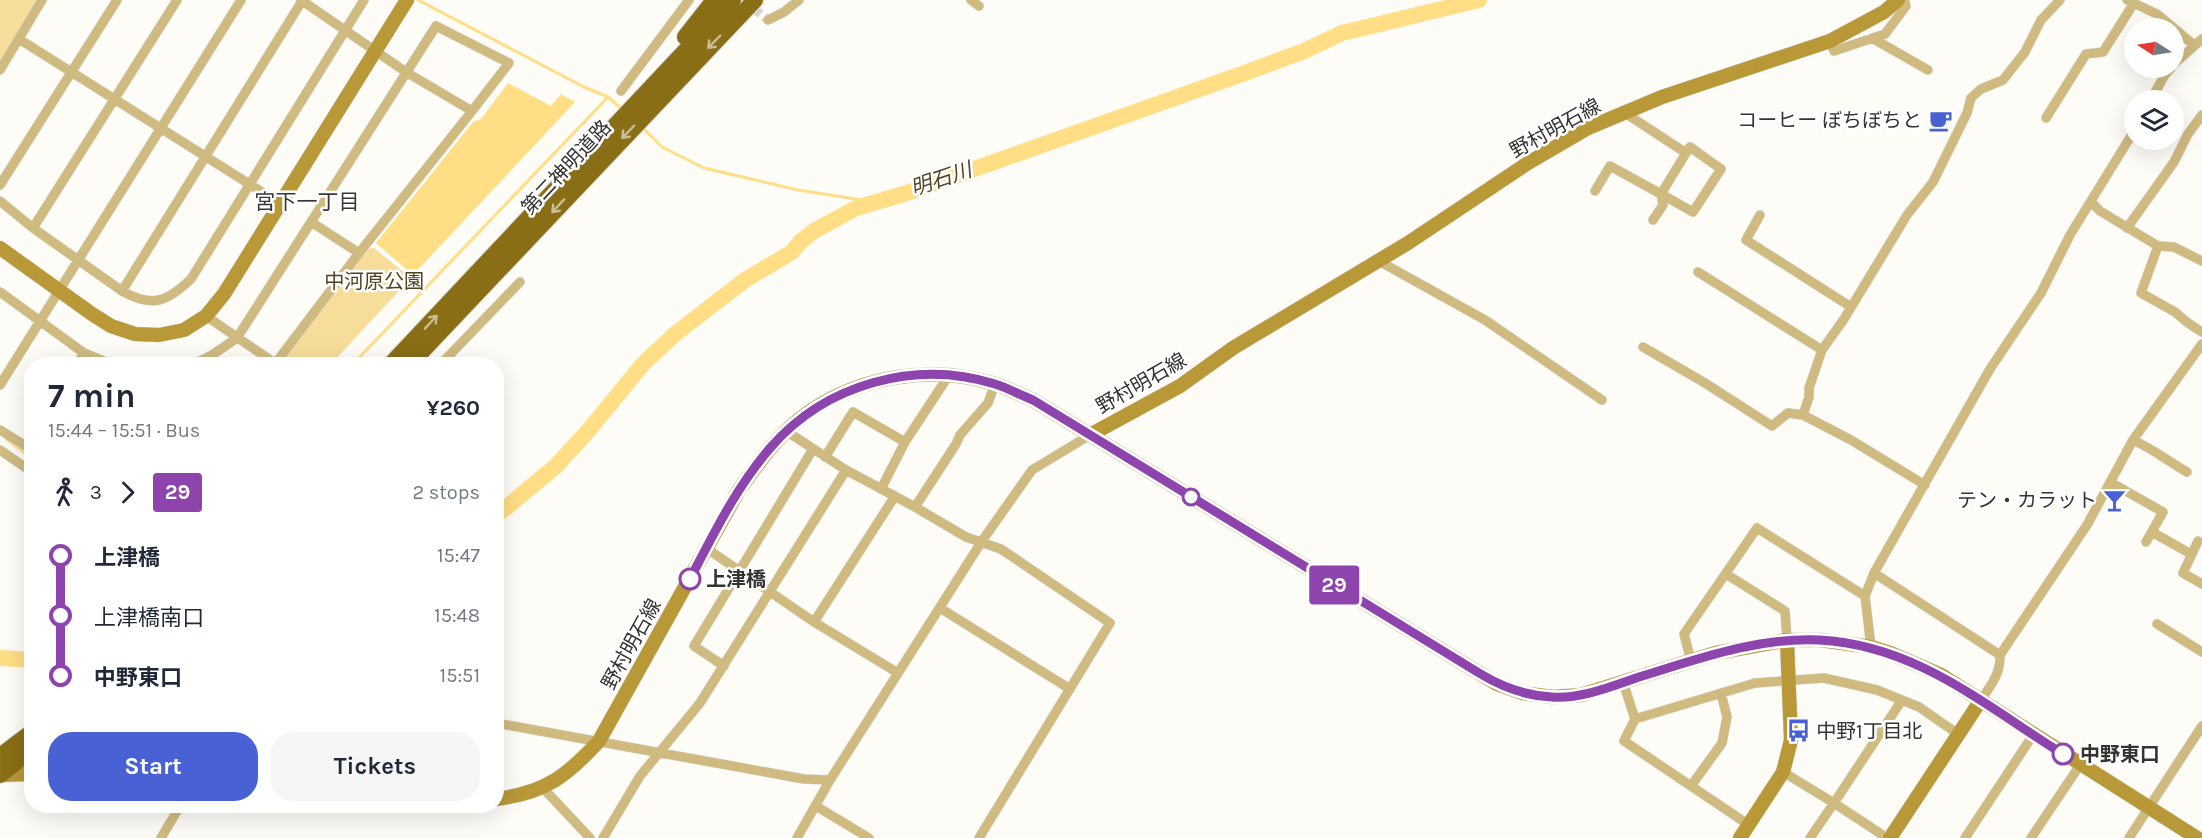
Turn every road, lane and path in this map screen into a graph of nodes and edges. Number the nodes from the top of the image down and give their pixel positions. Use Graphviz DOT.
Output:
graph roads {
  1 [pos="42,0"];
  2 [pos="117,0"];
  3 [pos="177,0"];
  4 [pos="241,0"];
  5 [pos="364,0"];
  6 [pos="407,0"];
  7 [pos="689,0"];
  8 [pos="714,0"];
  9 [pos="733,0"];
  10 [pos="755,0"];
  11 [pos="799,0"];
  12 [pos="971,0"];
  13 [pos="1898,0"];
  14 [pos="1904,0"];
  15 [pos="2060,0"];
  16 [pos="302,1"];
  17 [pos="2130,2"];
  18 [pos="980,6"];
  19 [pos="768,20"];
  20 [pos="346,31"];
  21 [pos="1872,38"];
  22 [pos="19,39"];
  23 [pos="1830,41"];
  24 [pos="2198,42"];
  25 [pos="375,51"];
  26 [pos="2184,55"];
  27 [pos="0,70"];
  28 [pos="1928,70"];
  29 [pos="71,72"];
  30 [pos="405,72"];
  31 [pos="621,91"];
  32 [pos="649,94"];
  33 [pos="114,99"];
  34 [pos="472,111"];
  35 [pos="1625,113"];
  36 [pos="2202,114"];
  37 [pos="2046,118"];
  38 [pos="160,128"];
  39 [pos="2124,149"];
  40 [pos="1686,153"];
  41 [pos="205,157"];
  42 [pos="593,159"];
  43 [pos="0,185"];
  44 [pos="249,185"];
  45 [pos="1595,191"];
  46 [pos="1661,194"];
  47 [pos="0,201"];
  48 [pos="2092,203"];
  49 [pos="281,204"];
  50 [pos="1760,215"];
  51 [pos="1653,220"];
  52 [pos="311,222"];
  53 [pos="33,228"];
  54 [pos="2127,228"];
  55 [pos="2158,246"];
  56 [pos="0,248"];
  57 [pos="359,253"];
  58 [pos="77,260"];
  59 [pos="1377,260"];
  60 [pos="2202,261"];
  61 [pos="1698,272"];
  62 [pos="520,282"];
  63 [pos="58,290"];
  64 [pos="122,291"];
  65 [pos="0,292"];
  66 [pos="1851,307"];
  67 [pos="206,316"];
  68 [pos="38,321"];
  69 [pos="2202,332"];
  70 [pos="237,338"];
  71 [pos="2202,344"];
  72 [pos="1643,348"];
  73 [pos="1822,350"];
  74 [pos="84,353"];
  75 [pos="81,357"];
  76 [pos="94,357"];
  77 [pos="217,357"];
  78 [pos="258,357"];
  79 [pos="281,357"];
  80 [pos="398,357"];
  81 [pos="416,357"];
  82 [pos="448,357"];
  83 [pos="950,375"];
  84 [pos="995,384"];
  85 [pos="0,385"];
  86 [pos="1602,400"];
  87 [pos="1803,415"];
  88 [pos="0,430"];
  89 [pos="786,431"];
  90 [pos="1090,435"];
  91 [pos="2133,440"];
  92 [pos="906,442"];
  93 [pos="24,445"];
  94 [pos="813,449"];
  95 [pos="0,450"];
  96 [pos="825,457"];
  97 [pos="24,466"];
  98 [pos="846,470"];
  99 [pos="2187,472"];
  100 [pos="2110,482"];
  101 [pos="1925,485"];
  102 [pos="881,489"];
  103 [pos="895,496"];
  104 [pos="915,507"];
  105 [pos="2152,532"];
  106 [pos="982,541"];
  107 [pos="2198,541"];
  108 [pos="2146,542"];
  109 [pos="706,548"];
  110 [pos="2191,554"];
  111 [pos="740,570"];
  112 [pos="1874,573"];
  113 [pos="1726,574"];
  114 [pos="2202,584"];
  115 [pos="770,592"];
  116 [pos="1865,596"];
  117 [pos="940,608"];
  118 [pos="814,622"];
  119 [pos="2157,624"];
  120 [pos="1787,640"];
  121 [pos="1871,647"];
  122 [pos="2202,652"];
  123 [pos="2000,655"];
  124 [pos="1691,661"];
  125 [pos="724,666"];
  126 [pos="898,673"];
  127 [pos="1789,681"];
  128 [pos="1623,682"];
  129 [pos="1070,689"];
  130 [pos="1721,693"];
  131 [pos="1902,700"];
  132 [pos="1982,700"];
  133 [pos="1635,719"];
  134 [pos="504,724"];
  135 [pos="2202,726"];
  136 [pos="1959,735"];
  137 [pos="2033,735"];
  138 [pos="24,738"];
  139 [pos="599,741"];
  140 [pos="659,753"];
  141 [pos="0,756"];
  142 [pos="24,756"];
  143 [pos="2080,765"];
  144 [pos="1783,772"];
  145 [pos="24,774"];
  146 [pos="0,775"];
  147 [pos="831,780"];
  148 [pos="1691,786"];
  149 [pos="543,788"];
  150 [pos="504,798"];
  151 [pos="1833,803"];
  152 [pos="816,806"];
  153 [pos="2149,807"];
  154 [pos="176,813"];
  155 [pos="1749,825"];
  156 [pos="161,838"];
  157 [pos="590,838"];
  158 [pos="603,838"];
  159 [pos="797,838"];
  160 [pos="869,838"];
  161 [pos="979,838"];
  162 [pos="1740,838"];
  163 [pos="1810,838"];
  164 [pos="1888,838"];
  165 [pos="1965,838"];
  166 [pos="2031,838"];
  167 [pos="2129,838"];
  168 [pos="2197,838"];
  1 -- 22 [label="street"];
  2 -- 29 [label="street"];
  3 -- 33 [label="street"];
  4 -- 38 [label="street"];
  5 -- 20 [label="street"];
  6 -- 25 [label="street"];
  7 -- 31 [label="street"];
  8 -- 32 [label="highway"];
  9 -- 32 [label="highway, 第二神明道路"];
  10 -- 32 [label="highway, 第二神明道路, one-way"];
  11 -- 19 [label="street"];
  12 -- 18 [label="street"];
  13 -- 23 [label="street, 野村明石線"];
  14 -- 21 [label="street"];
  15 -- 66 [label="street"];
  16 -- 20 [label="street"];
  16 -- 41 [label="street"];
  17 -- 24 [label="street"];
  17 -- 37 [label="street"];
  20 -- 25 [label="street"];
  20 -- 44 [label="street"];
  21 -- 23 [label="street"];
  21 -- 28 [label="street"];
  22 -- 27 [label="street"];
  22 -- 29 [label="street"];
  23 -- 35 [label="street, 野村明石線"];
  24 -- 26 [label="street"];
  25 -- 30 [label="street"];
  25 -- 49 [label="street"];
  29 -- 33 [label="street"];
  29 -- 43 [label="street"];
  30 -- 34 [label="street"];
  30 -- 34 [label="street"];
  30 -- 52 [label="street"];
  32 -- 42 [label="highway, 第二神明道路, one-way"];
  32 -- 42 [label="highway, 第二神明道路"];
  33 -- 38 [label="street"];
  33 -- 53 [label="street"];
  34 -- 57 [label="street"];
  35 -- 40 [label="street"];
  35 -- 59 [label="street, 野村明石線"];
  36 -- 54 [label="street"];
  38 -- 41 [label="street"];
  38 -- 58 [label="street"];
  39 -- 48 [label="street"];
  40 -- 46 [label="street"];
  40 -- 46 [label="street"];
  41 -- 44 [label="street"];
  41 -- 64 [label="street"];
  80 -- 42 [label="highway, 第二神明道路, one-way"];
  42 -- 81 [label="highway, 第二神明道路, one-way"];
  44 -- 49 [label="street"];
  44 -- 64 [label="street"];
  45 -- 46 [label="street"];
  46 -- 51 [label="street"];
  47 -- 53 [label="street"];
  48 -- 54 [label="street"];
  48 -- 101 [label="street"];
  49 -- 67 [label="street"];
  50 -- 66 [label="street"];
  52 -- 57 [label="street"];
  52 -- 70 [label="street"];
  53 -- 58 [label="street"];
  54 -- 55 [label="street"];
  55 -- 60 [label="street"];
  55 -- 69 [label="street"];
  56 -- 63 [label="street"];
  57 -- 79 [label="street"];
  58 -- 63 [label="street"];
  58 -- 64 [label="street"];
  59 -- 86 [label="street"];
  59 -- 90 [label="street, 野村明石線"];
  61 -- 73 [label="street"];
  62 -- 82 [label="street"];
  63 -- 67 [label="street"];
  63 -- 68 [label="street"];
  65 -- 68 [label="street"];
  66 -- 73 [label="street"];
  67 -- 70 [label="street"];
  68 -- 74 [label="street"];
  68 -- 85 [label="street"];
  70 -- 77 [label="street"];
  70 -- 78 [label="street"];
  71 -- 91 [label="street"];
  72 -- 87 [label="street"];
  73 -- 87 [label="street"];
  74 -- 75 [label="street"];
  74 -- 76 [label="street"];
  83 -- 84 [label="street, 野村明石線"];
  83 -- 89 [label="street, 野村明石線"];
  83 -- 92 [label="street"];
  84 -- 90 [label="street, 野村明石線"];
  84 -- 104 [label="street"];
  87 -- 101 [label="street"];
  88 -- 93 [label="street"];
  89 -- 94 [label="street"];
  89 -- 109 [label="street, 野村明石線"];
  90 -- 106 [label="street"];
  90 -- 128 [label="street"];
  91 -- 99 [label="street"];
  91 -- 100 [label="street"];
  92 -- 96 [label="street"];
  92 -- 102 [label="street"];
  94 -- 96 [label="street"];
  94 -- 111 [label="street"];
  95 -- 97 [label="street"];
  96 -- 98 [label="street"];
  98 -- 102 [label="street"];
  98 -- 115 [label="street"];
  100 -- 105 [label="street"];
  100 -- 123 [label="street"];
  101 -- 112 [label="street"];
  102 -- 103 [label="street"];
  103 -- 104 [label="street"];
  103 -- 118 [label="street"];
  104 -- 106 [label="street"];
  105 -- 108 [label="street"];
  105 -- 110 [label="street"];
  106 -- 117 [label="street"];
  106 -- 129 [label="street"];
  107 -- 110 [label="street"];
  109 -- 111 [label="street"];
  109 -- 139 [label="street, 野村明石線"];
  110 -- 114 [label="street"];
  111 -- 115 [label="street"];
  111 -- 125 [label="street"];
  112 -- 116 [label="street"];
  112 -- 123 [label="street"];
  113 -- 116 [label="street"];
  113 -- 120 [label="street"];
  113 -- 124 [label="street"];
  115 -- 118 [label="street"];
  115 -- 125 [label="street"];
  116 -- 121 [label="street"];
  117 -- 126 [label="street"];
  117 -- 129 [label="street"];
  118 -- 126 [label="street"];
  119 -- 122 [label="street"];
  120 -- 121 [label="street"];
  120 -- 124 [label="street"];
  120 -- 127 [label="street"];
  121 -- 132 [label="street"];
  123 -- 132 [label="street"];
  124 -- 128 [label="street"];
  125 -- 140 [label="street"];
  126 -- 147 [label="street"];
  127 -- 130 [label="street"];
  127 -- 131 [label="street"];
  127 -- 144 [label="street"];
  128 -- 133 [label="street"];
  129 -- 161 [label="street"];
  130 -- 133 [label="street"];
  130 -- 148 [label="street"];
  131 -- 136 [label="street"];
  131 -- 151 [label="street"];
  132 -- 136 [label="street"];
  132 -- 137 [label="street"];
  133 -- 148 [label="street"];
  134 -- 139 [label="street"];
  135 -- 153 [label="street"];
  136 -- 164 [label="street"];
  137 -- 143 [label="street"];
  137 -- 165 [label="street"];
  138 -- 141 [label="highway"];
  139 -- 140 [label="street"];
  139 -- 149 [label="street, 野村明石線"];
  140 -- 147 [label="street"];
  140 -- 158 [label="street"];
  142 -- 146 [label="highway"];
  143 -- 153 [label="street"];
  143 -- 166 [label="street"];
  144 -- 151 [label="street"];
  144 -- 155 [label="street"];
  145 -- 146 [label="street"];
  147 -- 152 [label="street"];
  148 -- 155 [label="street"];
  149 -- 150 [label="street, 野村明石線"];
  149 -- 157 [label="street"];
  151 -- 163 [label="street"];
  151 -- 164 [label="street"];
  152 -- 159 [label="street"];
  152 -- 160 [label="street"];
  153 -- 167 [label="street"];
  153 -- 168 [label="street"];
  154 -- 156 [label="street"];
  155 -- 162 [label="street"];
}
